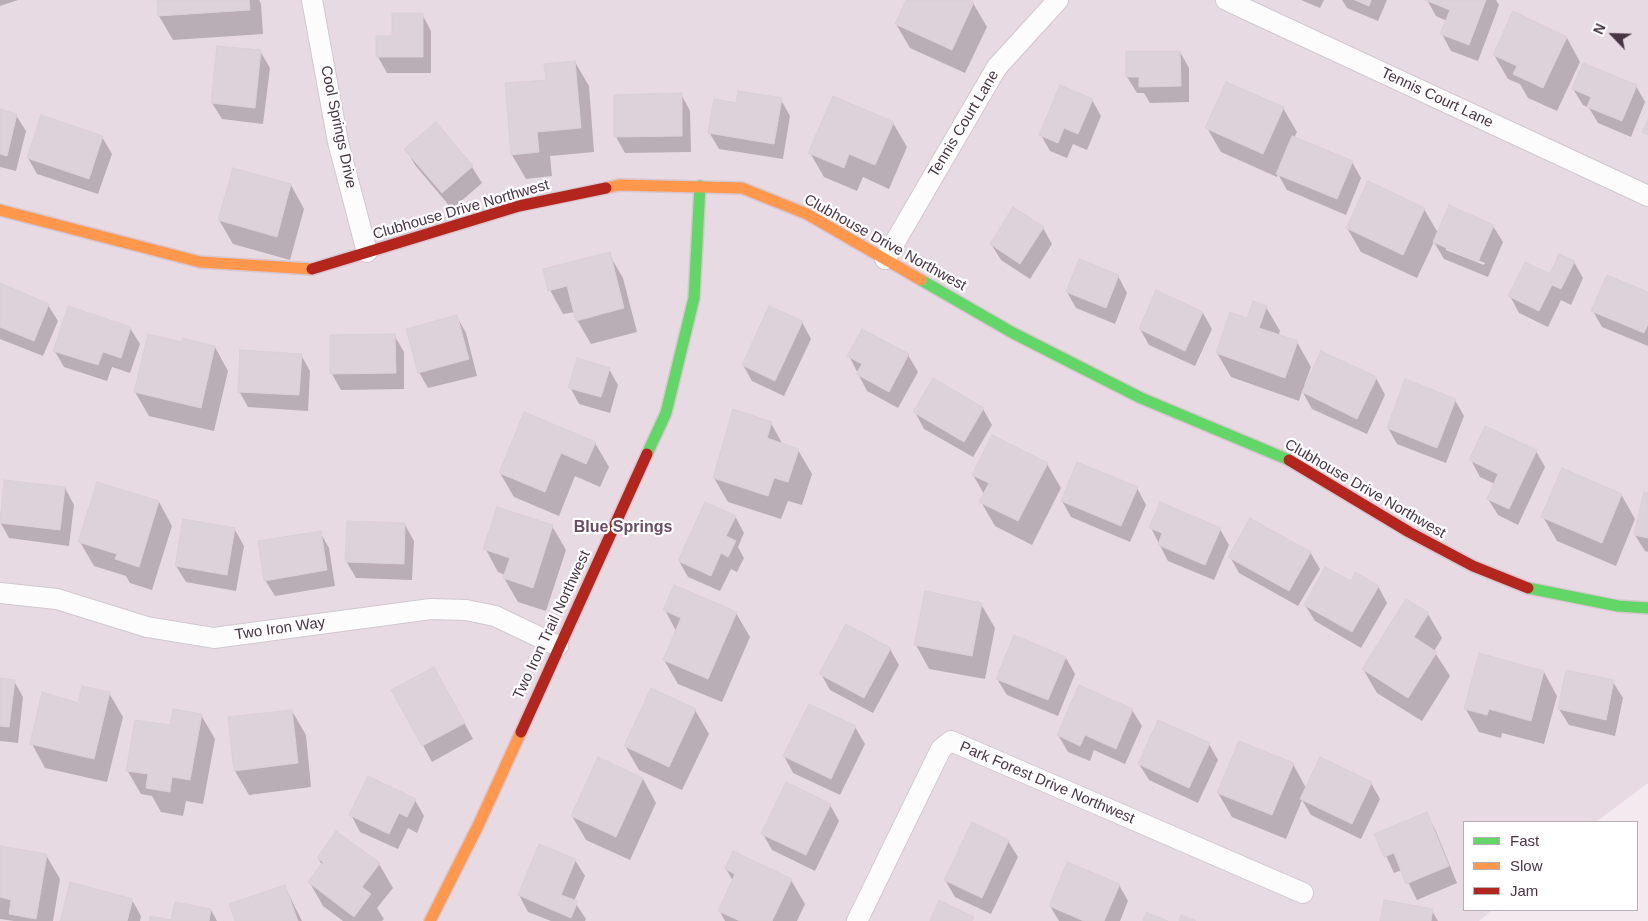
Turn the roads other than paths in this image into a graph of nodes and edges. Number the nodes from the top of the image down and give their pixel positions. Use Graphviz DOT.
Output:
graph roads {
  1 [pos="312,0"];
  2 [pos="1226,0"];
  3 [pos="1051,3"];
  4 [pos="700,186"];
  5 [pos="1648,196"];
  6 [pos="0,210"];
  7 [pos="367,252"];
  8 [pos="885,259"];
  9 [pos="0,593"];
  10 [pos="1648,608"];
  11 [pos="558,646"];
  12 [pos="1303,893"];
  13 [pos="430,921"];
  14 [pos="857,921"];
  1 -- 7 [label="street, Cool Springs Drive"];
  2 -- 5 [label="street, Tennis Court Lane"];
  3 -- 8 [label="street, Tennis Court Lane"];
  4 -- 7 [label="street, Clubhouse Drive Northwest"];
  4 -- 8 [label="street, Clubhouse Drive Northwest"];
  4 -- 11 [label="street, Two Iron Trail Northwest"];
  6 -- 7 [label="street, Clubhouse Drive Northwest"];
  8 -- 10 [label="street, Clubhouse Drive Northwest"];
  9 -- 11 [label="street, Two Iron Way"];
  11 -- 13 [label="street, Two Iron Trail Northwest"];
  12 -- 14 [label="street, Park Forest Drive Northwest"];
}
